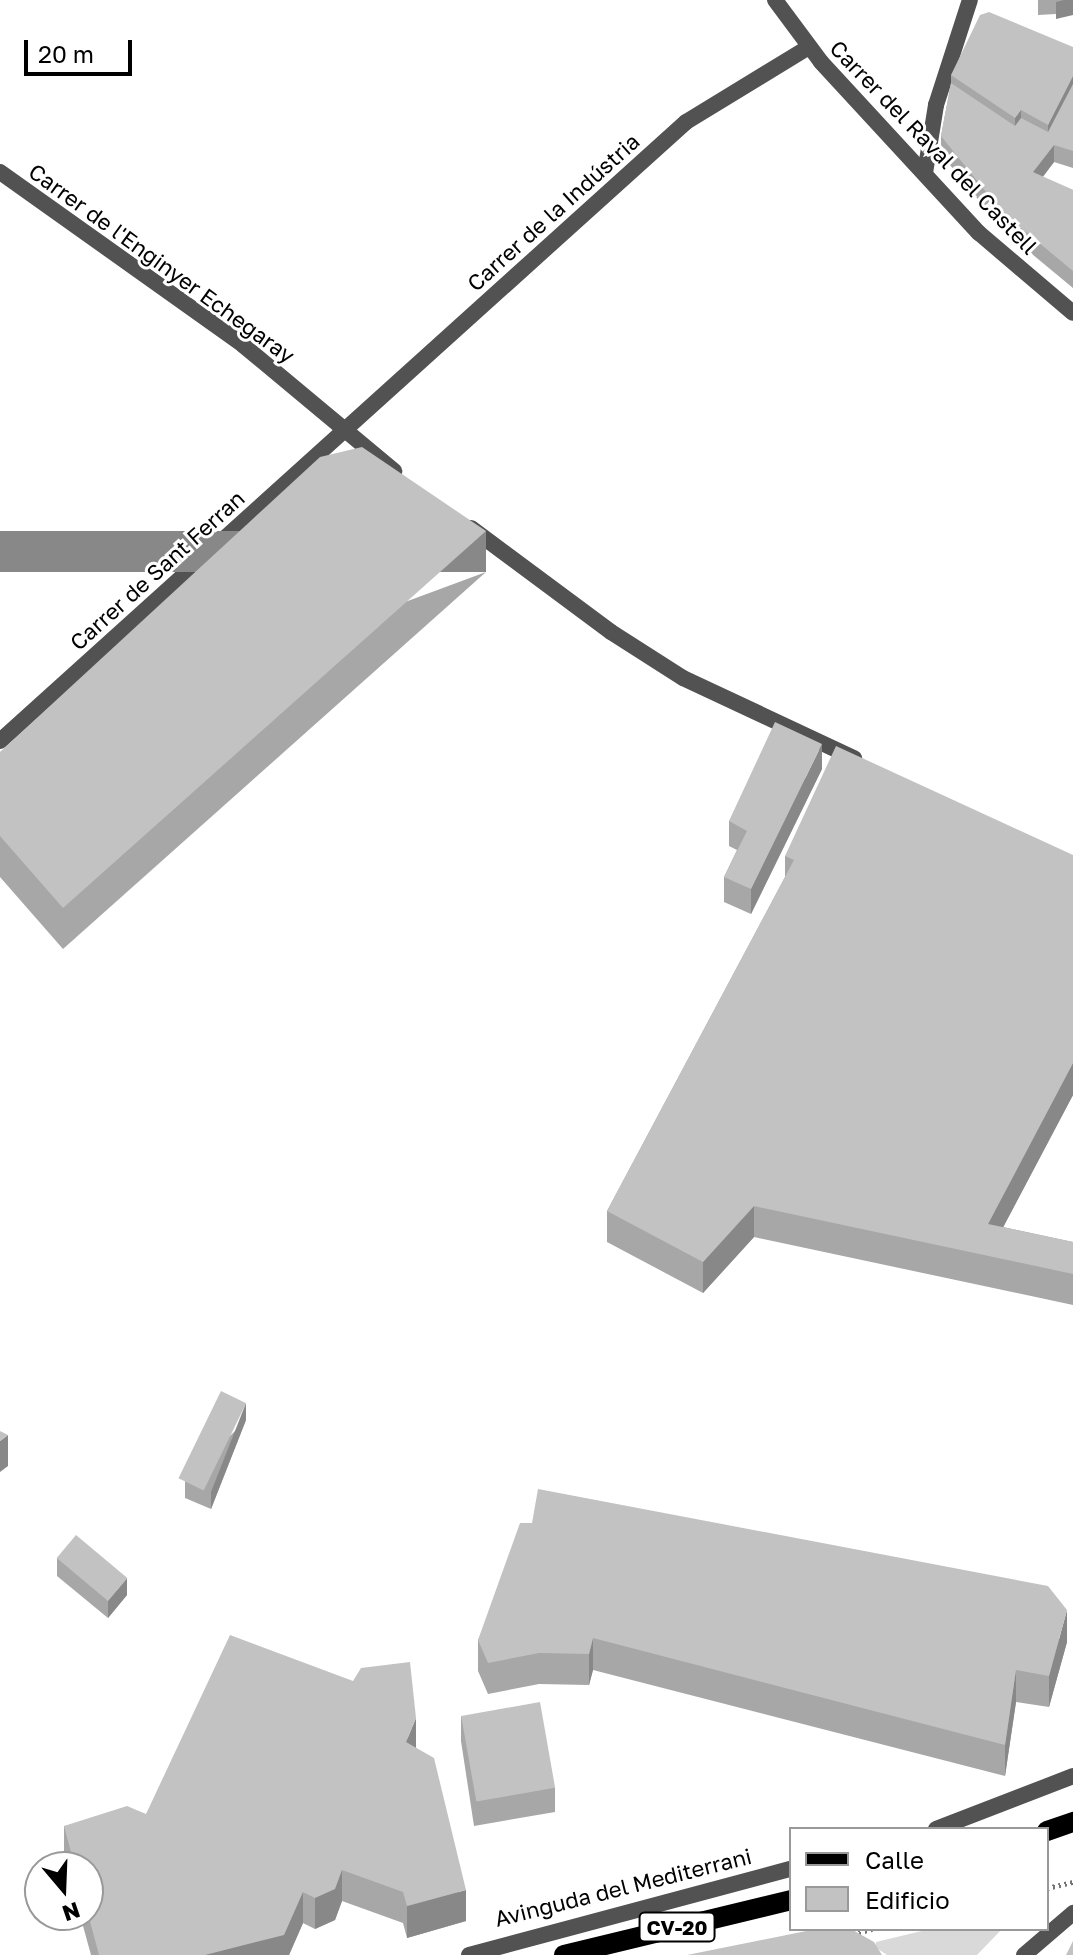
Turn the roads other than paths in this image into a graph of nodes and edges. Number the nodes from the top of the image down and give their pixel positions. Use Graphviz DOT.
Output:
graph roads {
  1 [pos="775,0"];
  2 [pos="974,6"];
  3 [pos="809,47"];
  4 [pos="0,172"];
  5 [pos="925,173"];
  6 [pos="1073,313"];
  7 [pos="343,431"];
  8 [pos="412,485"];
  9 [pos="450,512"];
  10 [pos="0,741"];
  11 [pos="871,765"];
  12 [pos="1073,1776"];
  13 [pos="1073,1822"];
  14 [pos="941,1827"];
  15 [pos="1049,1830"];
  16 [pos="789,1870"];
  17 [pos="789,1900"];
  18 [pos="1073,1913"];
  19 [pos="1030,1952"];
  20 [pos="469,1955"];
  21 [pos="564,1955"];
  1 -- 3 [label="street, Carrer del Raval del Castell"];
  2 -- 5 [label="street"];
  3 -- 5 [label="street, Carrer del Raval del Castell"];
  3 -- 7 [label="street, Carrer de la Indústria"];
  4 -- 7 [label="street, Carrer de l'Enginyer Echegaray"];
  5 -- 6 [label="street, Carrer del Raval del Castell"];
  7 -- 8 [label="street, Carrer de l'Enginyer Echegaray"];
  7 -- 10 [label="street, Carrer de Sant Ferran"];
  9 -- 11 [label="street"];
  12 -- 14 [label="street"];
  13 -- 15 [label="main road"];
  16 -- 20 [label="street, Avinguda del Mediterrani"];
  17 -- 21 [label="main road, CV-20"];
  18 -- 19 [label="street"];
}
